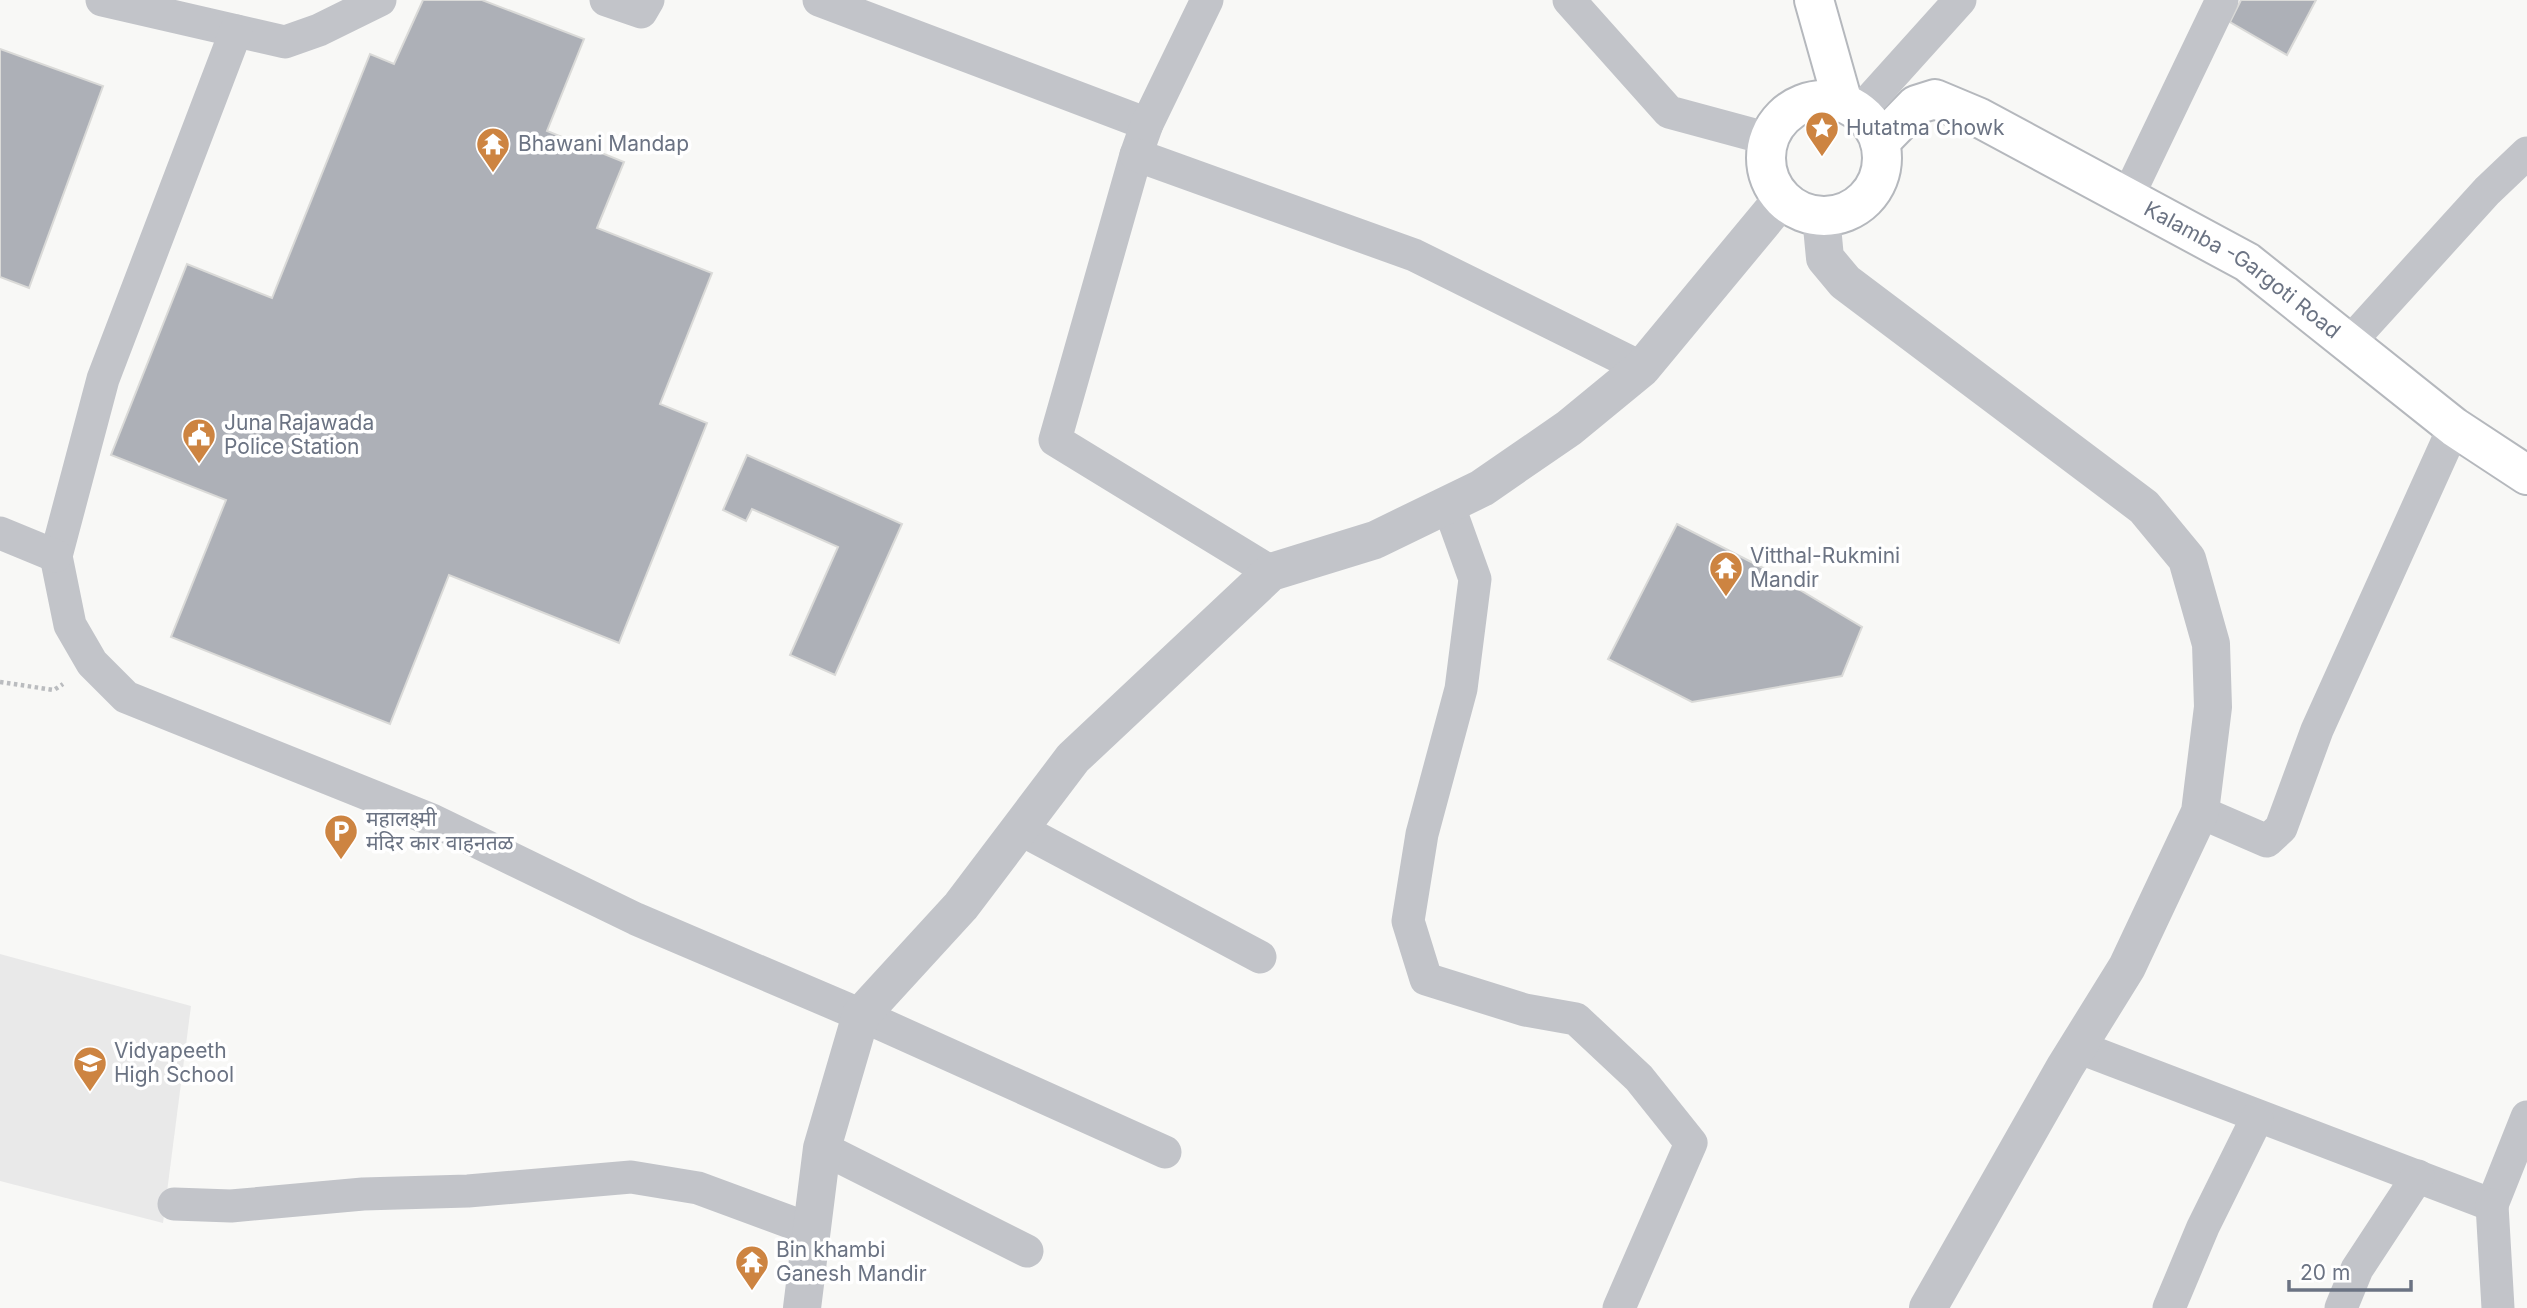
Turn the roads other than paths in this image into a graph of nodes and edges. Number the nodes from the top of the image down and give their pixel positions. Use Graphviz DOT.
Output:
graph roads {
  1 [pos="102,0"];
  2 [pos="380,0"];
  3 [pos="606,0"];
  4 [pos="648,0"];
  5 [pos="820,0"];
  6 [pos="1207,0"];
  7 [pos="1569,0"];
  8 [pos="1814,0"];
  9 [pos="1960,0"];
  10 [pos="2222,0"];
  11 [pos="236,30"];
  12 [pos="1861,119"];
  13 [pos="1147,124"];
  14 [pos="1769,139"];
  15 [pos="2527,153"];
  16 [pos="1136,155"];
  17 [pos="2128,196"];
  18 [pos="1782,199"];
  19 [pos="1821,216"];
  20 [pos="2348,343"];
  21 [pos="1642,368"];
  22 [pos="2454,427"];
  23 [pos="2527,475"];
  24 [pos="1448,504"];
  25 [pos="0,533"];
  26 [pos="56,556"];
  27 [pos="1271,572"];
  28 [pos="2200,812"];
  29 [pos="1020,829"];
  30 [pos="1260,957"];
  31 [pos="861,1015"];
  32 [pos="2078,1046"];
  33 [pos="2527,1117"];
  34 [pos="2257,1118"];
  35 [pos="822,1148"];
  36 [pos="1165,1152"];
  37 [pos="2418,1176"];
  38 [pos="174,1204"];
  39 [pos="2492,1205"];
  40 [pos="810,1229"];
  41 [pos="1027,1251"];
  42 [pos="802,1308"];
  43 [pos="1619,1308"];
  44 [pos="1928,1308"];
  45 [pos="2169,1308"];
  46 [pos="2341,1308"];
  47 [pos="2498,1308"];
  1 -- 11 [label="street"];
  2 -- 11 [label="street"];
  3 -- 4 [label="street"];
  5 -- 13 [label="street"];
  6 -- 13 [label="street"];
  7 -- 14 [label="street"];
  8 -- 12 [label="main road"];
  9 -- 12 [label="street"];
  10 -- 17 [label="street"];
  11 -- 26 [label="street"];
  12 -- 14 [label="main road"];
  12 -- 17 [label="main road, Kalamba -Gargoti Road"];
  12 -- 19 [label="main road"];
  13 -- 16 [label="street"];
  14 -- 18 [label="main road"];
  15 -- 20 [label="street"];
  16 -- 21 [label="street"];
  16 -- 27 [label="street"];
  17 -- 20 [label="main road, Kalamba -Gargoti Road"];
  18 -- 19 [label="main road"];
  18 -- 21 [label="street"];
  19 -- 28 [label="street"];
  20 -- 22 [label="main road, Kalamba -Gargoti Road"];
  21 -- 24 [label="street"];
  22 -- 23 [label="main road, Kalamba -Gargoti Road"];
  22 -- 28 [label="street"];
  24 -- 27 [label="street"];
  24 -- 43 [label="street"];
  25 -- 26 [label="street"];
  26 -- 31 [label="street"];
  27 -- 29 [label="street"];
  28 -- 32 [label="street"];
  29 -- 30 [label="street"];
  29 -- 31 [label="street"];
  31 -- 35 [label="street"];
  31 -- 36 [label="street"];
  32 -- 34 [label="street"];
  32 -- 44 [label="street"];
  33 -- 39 [label="street"];
  34 -- 37 [label="street"];
  34 -- 45 [label="street"];
  35 -- 40 [label="street"];
  35 -- 41 [label="street"];
  37 -- 39 [label="street"];
  37 -- 46 [label="street"];
  38 -- 40 [label="street"];
  39 -- 47 [label="street"];
  40 -- 42 [label="street"];
}
